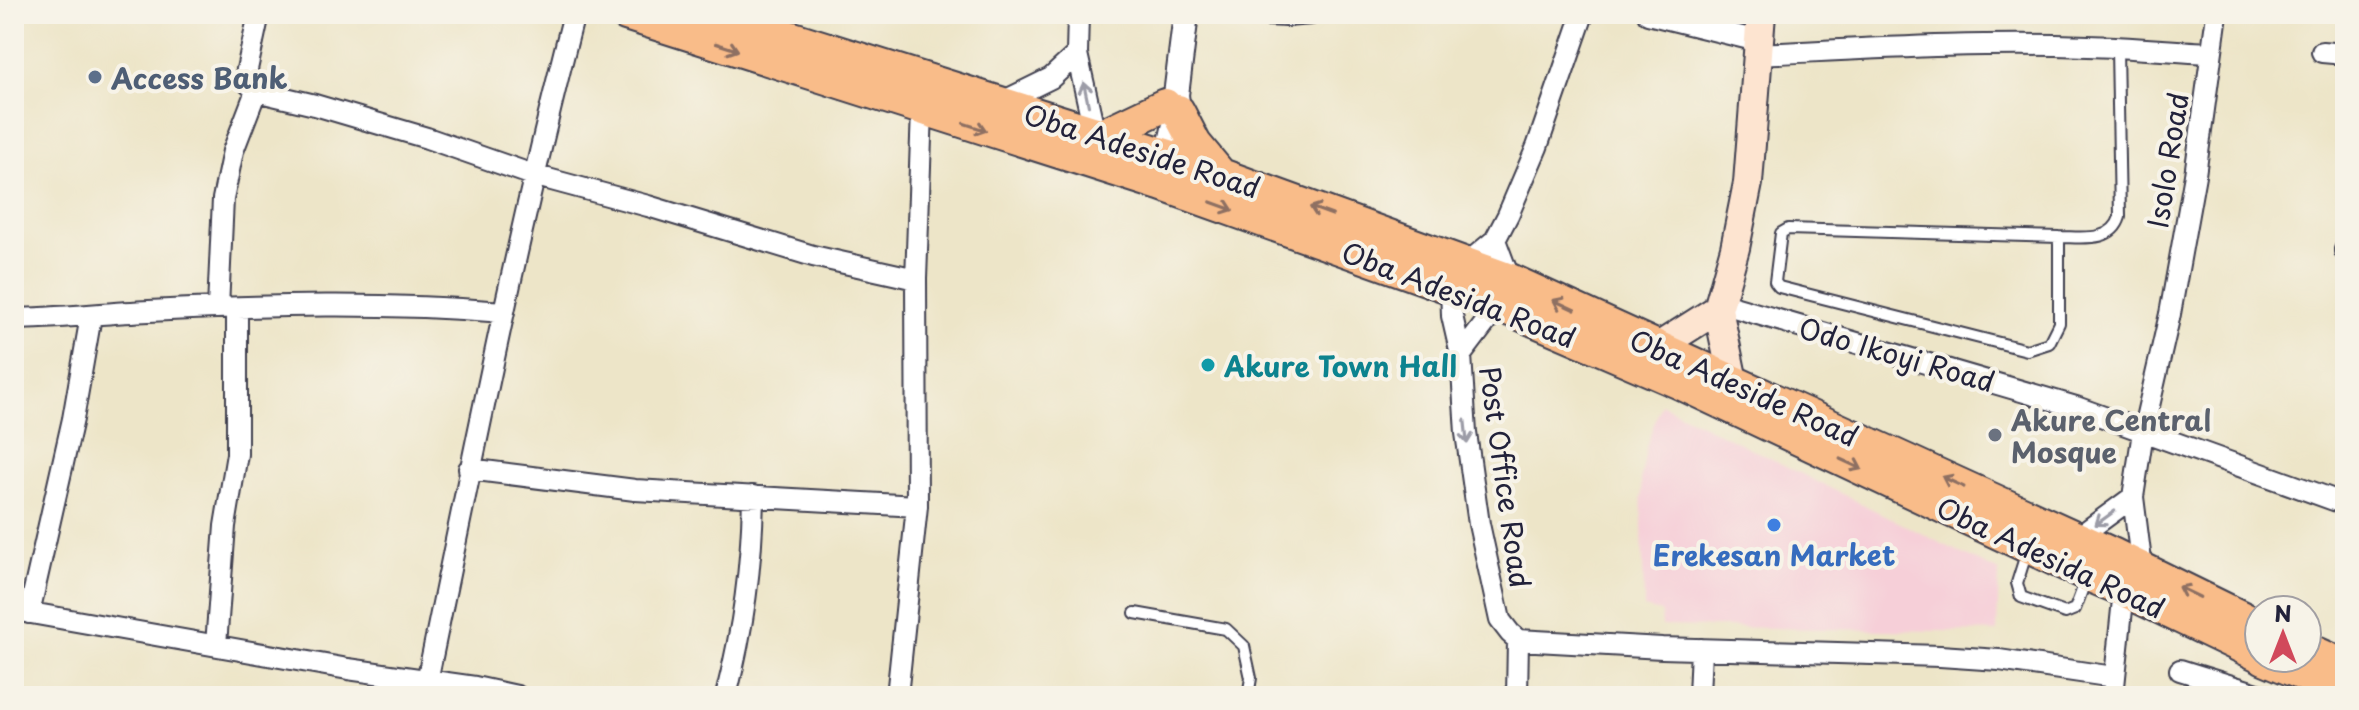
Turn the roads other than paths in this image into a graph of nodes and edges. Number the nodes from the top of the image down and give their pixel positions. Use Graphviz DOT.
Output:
graph roads {
  1 [pos="259,14"];
  2 [pos="574,14"];
  3 [pos="626,14"];
  4 [pos="716,14"];
  5 [pos="1078,14"];
  6 [pos="1186,14"];
  7 [pos="1243,14"];
  8 [pos="1311,14"];
  9 [pos="1583,14"];
  10 [pos="1648,14"];
  11 [pos="2217,14"];
  12 [pos="1759,36"];
  13 [pos="2117,48"];
  14 [pos="2322,52"];
  15 [pos="2211,53"];
  16 [pos="1077,54"];
  17 [pos="2345,54"];
  18 [pos="256,91"];
  19 [pos="1000,104"];
  20 [pos="1173,104"];
  21 [pos="922,110"];
  22 [pos="1097,135"];
  23 [pos="1156,168"];
  24 [pos="1220,174"];
  25 [pos="533,175"];
  26 [pos="2059,237"];
  27 [pos="1495,240"];
  28 [pos="1458,276"];
  29 [pos="916,279"];
  30 [pos="1504,292"];
  31 [pos="1719,306"];
  32 [pos="228,308"];
  33 [pos="504,312"];
  34 [pos="91,316"];
  35 [pos="14,319"];
  36 [pos="1658,347"];
  37 [pos="1461,355"];
  38 [pos="1733,381"];
  39 [pos="2143,432"];
  40 [pos="469,469"];
  41 [pos="753,496"];
  42 [pos="2133,497"];
  43 [pos="2345,504"];
  44 [pos="917,506"];
  45 [pos="2077,538"];
  46 [pos="2028,547"];
  47 [pos="2088,575"];
  48 [pos="2133,579"];
  49 [pos="22,612"];
  50 [pos="1135,613"];
  51 [pos="2243,620"];
  52 [pos="1518,640"];
  53 [pos="216,645"];
  54 [pos="2243,646"];
  55 [pos="1701,649"];
  56 [pos="2180,670"];
  57 [pos="2302,674"];
  58 [pos="2113,686"];
  59 [pos="426,688"];
  60 [pos="2345,692"];
  61 [pos="517,696"];
  62 [pos="726,696"];
  63 [pos="897,696"];
  64 [pos="1248,696"];
  65 [pos="1517,696"];
  66 [pos="1699,696"];
  67 [pos="2264,696"];
  1 -- 18 [label="street"];
  2 -- 25 [label="street"];
  3 -- 21 [label="main road, Oba Adesida Road, one-way"];
  4 -- 19 [label="main road, Oba Adeside Road"];
  5 -- 16 [label="street"];
  6 -- 20 [label="street"];
  7 -- 8 [label="street"];
  9 -- 27 [label="street"];
  10 -- 12 [label="street"];
  11 -- 15 [label="street, Isolo Road"];
  12 -- 13 [label="street"];
  12 -- 31 [label="main road"];
  13 -- 15 [label="street"];
  13 -- 26 [label="lane"];
  14 -- 17 [label="street"];
  15 -- 39 [label="street, Isolo Road"];
  16 -- 19 [label="street"];
  22 -- 16 [label="street, one-way"];
  18 -- 25 [label="street"];
  18 -- 32 [label="street"];
  19 -- 22 [label="main road, Oba Adeside Road"];
  20 -- 22 [label="main road"];
  20 -- 23 [label="street"];
  20 -- 24 [label="main road"];
  21 -- 23 [label="main road, Oba Adesida Road, one-way"];
  21 -- 29 [label="street"];
  22 -- 23 [label="main road, Oba Adeside Road"];
  23 -- 24 [label="main road, Oba Adeside Road"];
  23 -- 28 [label="main road, Oba Adesida Road, one-way"];
  28 -- 24 [label="main road, Oba Adeside Road, one-way"];
  25 -- 29 [label="street"];
  25 -- 33 [label="street"];
  26 -- 26 [label="lane"];
  27 -- 28 [label="street"];
  27 -- 30 [label="street"];
  28 -- 30 [label="main road, Oba Adesida Road"];
  28 -- 37 [label="street, Post Office Road"];
  29 -- 44 [label="street"];
  36 -- 30 [label="main road, Oba Adeside Road, one-way"];
  30 -- 37 [label="street"];
  30 -- 46 [label="main road, Oba Adesida Road, one-way"];
  31 -- 36 [label="main road"];
  31 -- 38 [label="main road"];
  31 -- 39 [label="street, Odo Ikoyi Road"];
  32 -- 33 [label="street"];
  32 -- 34 [label="street"];
  32 -- 53 [label="street"];
  33 -- 40 [label="street"];
  34 -- 35 [label="street"];
  34 -- 49 [label="street"];
  36 -- 38 [label="main road, Oba Adeside Road"];
  37 -- 52 [label="street, Post Office Road, one-way"];
  45 -- 38 [label="main road, Oba Adeside Road, one-way"];
  39 -- 42 [label="street, Isolo Road"];
  39 -- 43 [label="street, Odo Ikoyi Road"];
  40 -- 41 [label="street"];
  40 -- 59 [label="street"];
  41 -- 44 [label="street"];
  41 -- 62 [label="street"];
  42 -- 45 [label="street, one-way"];
  42 -- 48 [label="street, Isolo Road"];
  44 -- 63 [label="street"];
  45 -- 48 [label="main road, Oba Adeside Road"];
  46 -- 47 [label="main road, Oba Adesida Road"];
  46 -- 47 [label="lane"];
  47 -- 48 [label="main road, Oba Adesida Road"];
  51 -- 48 [label="main road, Oba Adeside Road, one-way"];
  48 -- 54 [label="main road, Oba Adesida Road"];
  48 -- 58 [label="street, Isolo Road"];
  49 -- 53 [label="street"];
  50 -- 64 [label="lane"];
  52 -- 55 [label="street"];
  52 -- 65 [label="street"];
  53 -- 59 [label="street"];
  55 -- 58 [label="street"];
  55 -- 66 [label="street"];
  56 -- 67 [label="street"];
  57 -- 60 [label="main road, Oba Adesida Road"];
  59 -- 61 [label="street"];
}
